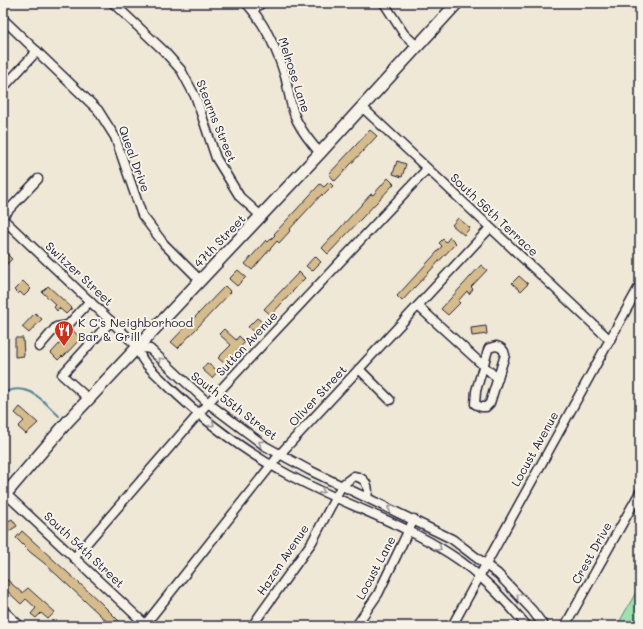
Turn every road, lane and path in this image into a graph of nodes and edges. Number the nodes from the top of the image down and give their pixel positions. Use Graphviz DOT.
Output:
graph roads {
  1 [pos="113,3"];
  2 [pos="246,3"];
  3 [pos="262,3"];
  4 [pos="384,3"];
  5 [pos="457,3"];
  6 [pos="253,10"];
  7 [pos="3,19"];
  8 [pos="417,46"];
  9 [pos="37,51"];
  10 [pos="3,88"];
  11 [pos="362,107"];
  12 [pos="320,153"];
  13 [pos="427,169"];
  14 [pos="38,179"];
  15 [pos="261,216"];
  16 [pos="3,218"];
  17 [pos="490,228"];
  18 [pos="200,280"];
  19 [pos="640,285"];
  20 [pos="90,300"];
  21 [pos="418,306"];
  22 [pos="112,321"];
  23 [pos="610,340"];
  24 [pos="39,346"];
  25 [pos="138,347"];
  26 [pos="483,366"];
  27 [pos="359,369"];
  28 [pos="498,379"];
  29 [pos="89,399"];
  30 [pos="390,400"];
  31 [pos="208,404"];
  32 [pos="199,414"];
  33 [pos="280,454"];
  34 [pos="271,465"];
  35 [pos="342,485"];
  36 [pos="640,492"];
  37 [pos="5,495"];
  38 [pos="367,497"];
  39 [pos="335,498"];
  40 [pos="414,519"];
  41 [pos="409,532"];
  42 [pos="74,558"];
  43 [pos="486,564"];
  44 [pos="479,576"];
  45 [pos="3,610"];
  46 [pos="145,625"];
  47 [pos="20,626"];
  48 [pos="252,626"];
  49 [pos="356,626"];
  50 [pos="452,626"];
  51 [pos="527,626"];
  52 [pos="544,626"];
  53 [pos="565,626"];
  1 -- 15 [label="street, Stearns Street"];
  2 -- 6 [label="street, Melrose Lane"];
  3 -- 6 [label="street"];
  4 -- 8 [label="street"];
  5 -- 8 [label="main road, 47th Street"];
  6 -- 12 [label="street, Melrose Lane"];
  7 -- 9 [label="street, Queal Drive"];
  8 -- 11 [label="main road, 47th Street"];
  9 -- 10 [label="street"];
  9 -- 18 [label="street, Queal Drive"];
  11 -- 12 [label="main road, 47th Street"];
  11 -- 13 [label="street, South 56th Terrace"];
  12 -- 15 [label="main road, 47th Street"];
  13 -- 17 [label="street, South 56th Terrace"];
  13 -- 31 [label="street, Sutton Avenue"];
  14 -- 16 [label="street"];
  15 -- 18 [label="main road, 47th Street"];
  16 -- 20 [label="street, Switzer Street"];
  17 -- 21 [label="street, Oliver Street"];
  17 -- 23 [label="street, South 56th Terrace"];
  18 -- 25 [label="main road, 47th Street"];
  19 -- 23 [label="street, Locust Avenue"];
  20 -- 22 [label="street, Switzer Street"];
  20 -- 24 [label="street"];
  21 -- 26 [label="street"];
  21 -- 27 [label="street, Oliver Street"];
  22 -- 25 [label="street, Switzer Street"];
  22 -- 29 [label="street"];
  23 -- 43 [label="street, Locust Avenue"];
  25 -- 29 [label="main road, 47th Street"];
  31 -- 25 [label="street, South 55th Street, one-way"];
  25 -- 32 [label="street, South 55th Street"];
  26 -- 28 [label="street"];
  26 -- 28 [label="street"];
  26 -- 28 [label="street"];
  27 -- 30 [label="street"];
  27 -- 33 [label="street, Oliver Street"];
  29 -- 37 [label="main road, 47th Street"];
  31 -- 32 [label="street, Sutton Avenue"];
  33 -- 31 [label="street, South 55th Street, one-way"];
  32 -- 34 [label="street, South 55th Street, one-way"];
  32 -- 42 [label="street, Sutton Avenue"];
  33 -- 34 [label="street, Oliver Street"];
  33 -- 35 [label="street, South 55th Street"];
  34 -- 39 [label="street, South 55th Street, one-way"];
  34 -- 46 [label="street, Oliver Street"];
  35 -- 38 [label="street, South 55th Street"];
  35 -- 38 [label="street"];
  35 -- 39 [label="street, Hazen Avenue"];
  36 -- 53 [label="street, Crest Drive"];
  37 -- 42 [label="street, South 54th Street"];
  40 -- 38 [label="street, South 55th Street, one-way"];
  39 -- 41 [label="street, South 55th Street"];
  39 -- 48 [label="street, Hazen Avenue"];
  40 -- 41 [label="street, Locust Lane"];
  40 -- 43 [label="street, South 55th Street"];
  41 -- 44 [label="street, South 55th Street, one-way"];
  41 -- 49 [label="street, Locust Lane"];
  42 -- 46 [label="street, South 54th Street"];
  43 -- 44 [label="street, Locust Avenue"];
  52 -- 43 [label="street, South 55th Street, one-way"];
  44 -- 50 [label="street, Locust Avenue"];
  44 -- 51 [label="street, South 55th Street"];
  45 -- 47 [label="street"];
}
